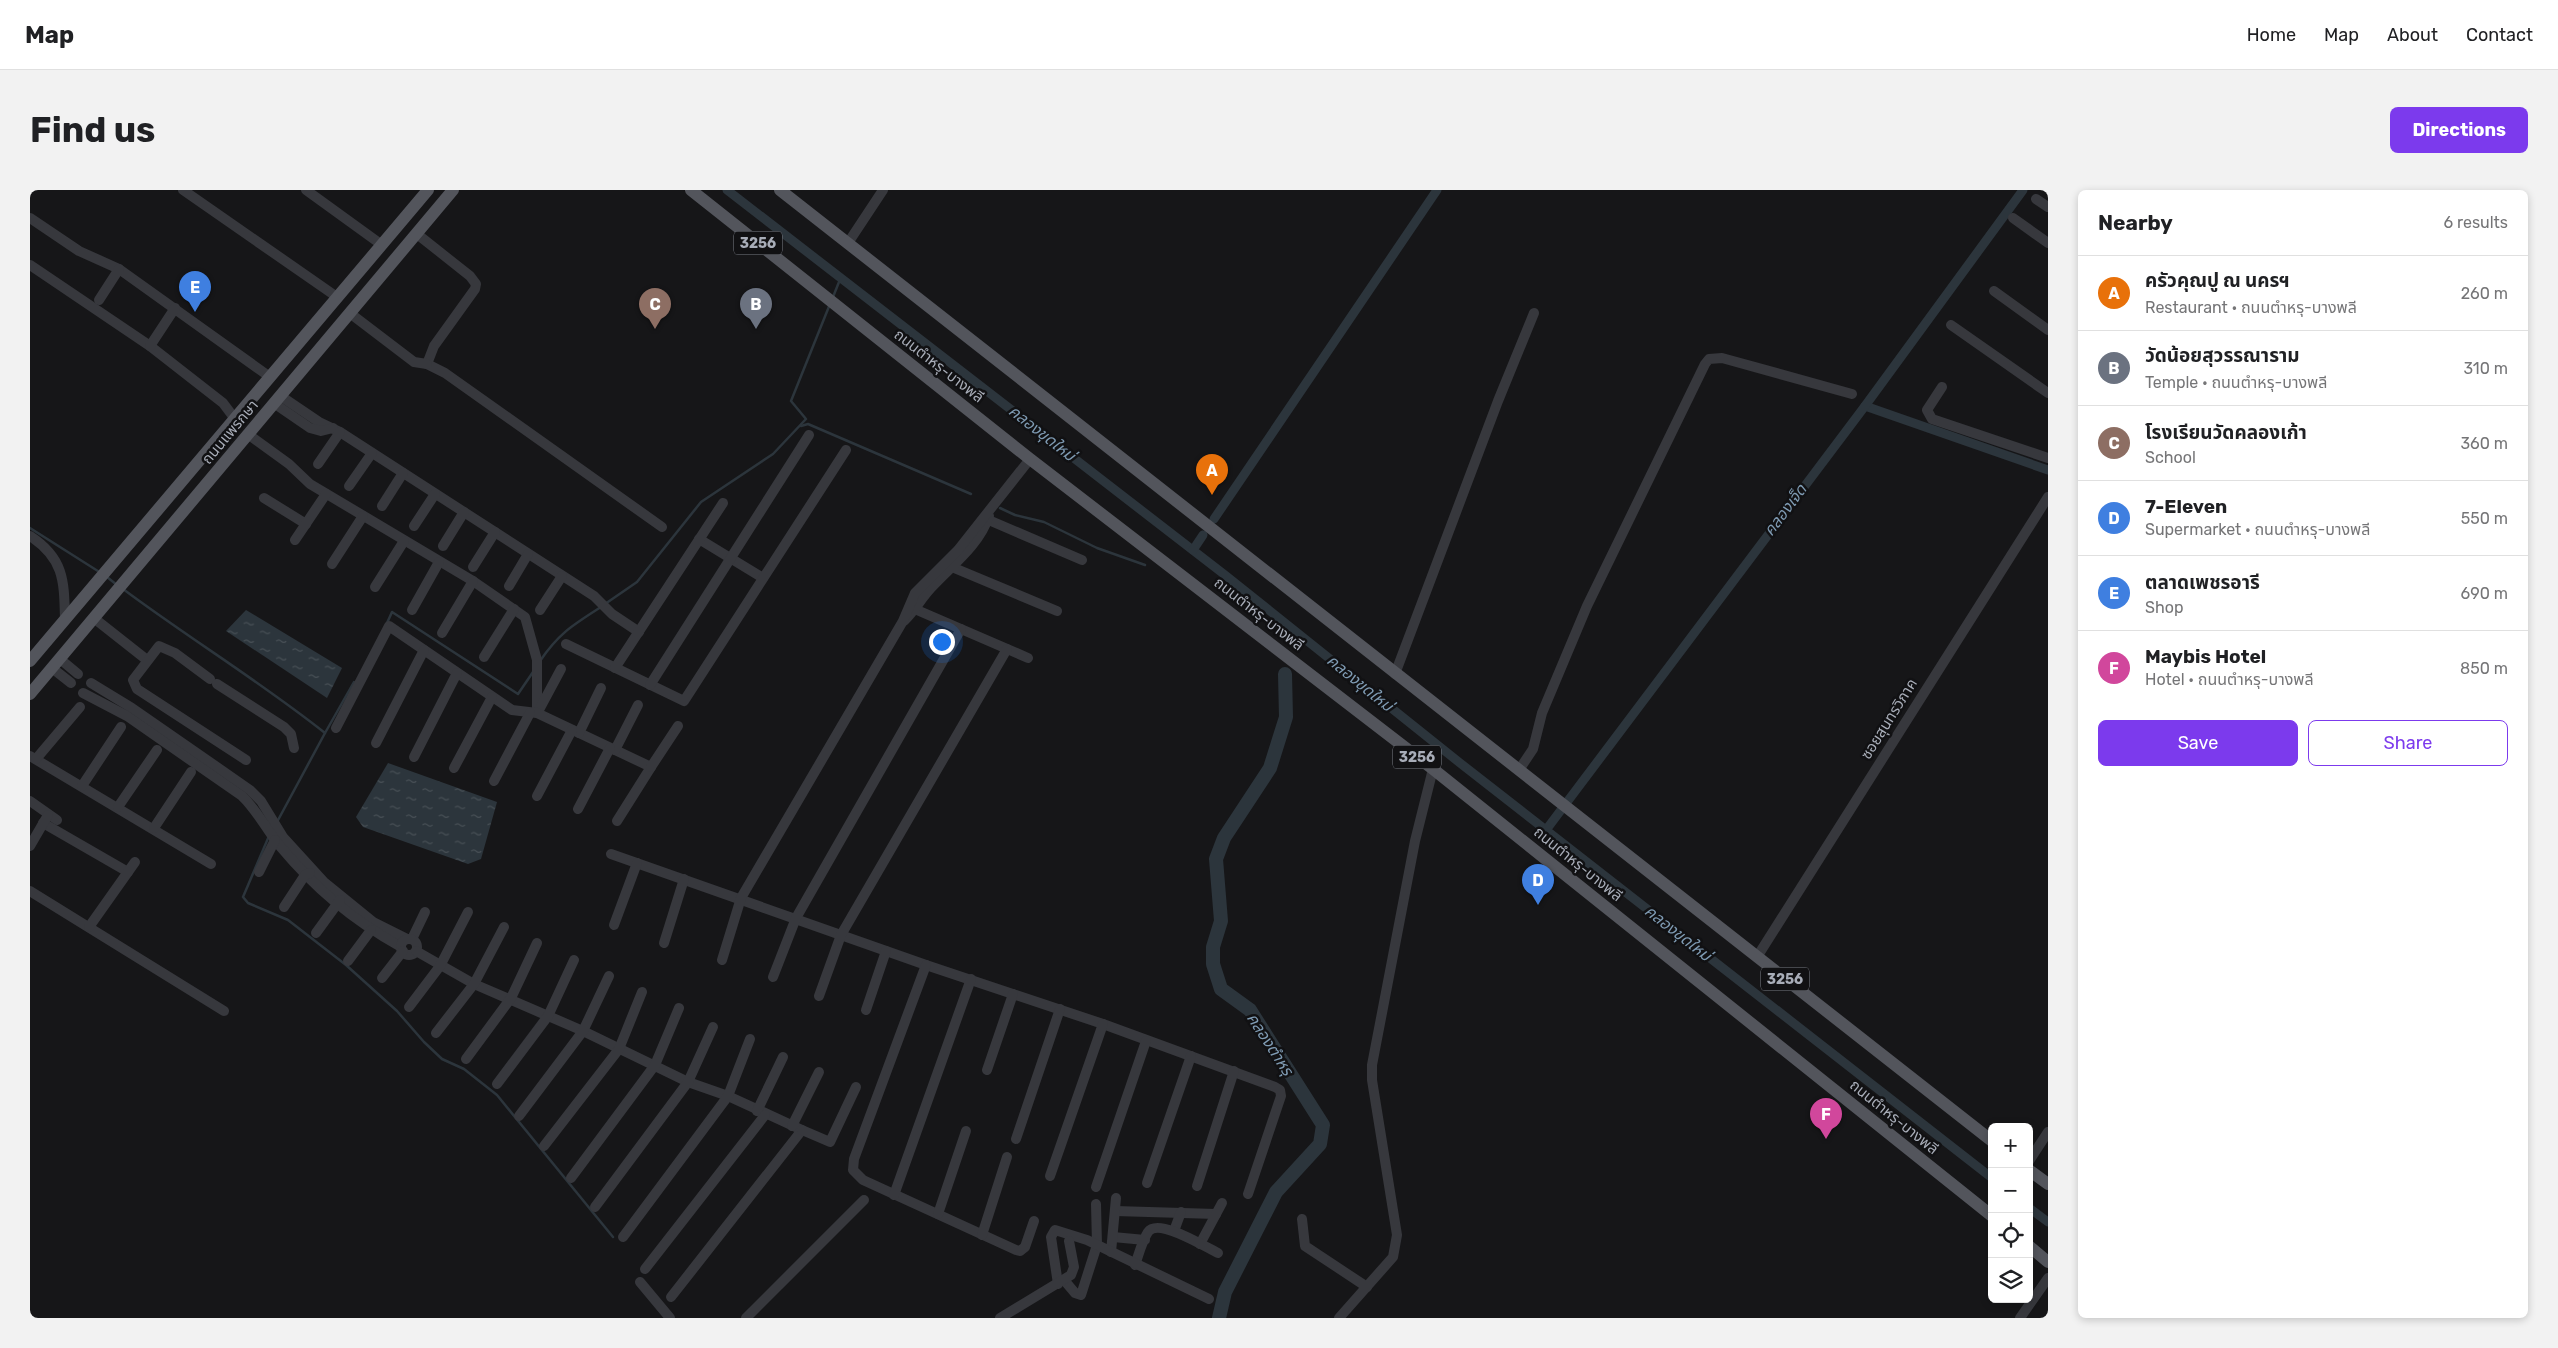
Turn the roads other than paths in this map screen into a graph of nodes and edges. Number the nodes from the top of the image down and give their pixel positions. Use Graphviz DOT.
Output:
graph roads {
  1 [pos="183,190"];
  2 [pos="306,190"];
  3 [pos="428,190"];
  4 [pos="453,190"];
  5 [pos="691,190"];
  6 [pos="780,190"];
  7 [pos="883,190"];
  8 [pos="2036,199"];
  9 [pos="2048,208"];
  10 [pos="30,218"];
  11 [pos="2013,218"];
  12 [pos="417,234"];
  13 [pos="848,243"];
  14 [pos="2048,243"];
  15 [pos="382,245"];
  16 [pos="30,264"];
  17 [pos="119,269"];
  18 [pos="1994,291"];
  19 [pos="337,298"];
  20 [pos="99,300"];
  21 [pos="175,308"];
  22 [pos="1534,313"];
  23 [pos="351,314"];
  24 [pos="1951,326"];
  25 [pos="2048,330"];
  26 [pos="150,346"];
  27 [pos="427,364"];
  28 [pos="270,377"];
  29 [pos="1942,387"];
  30 [pos="2048,392"];
  31 [pos="1852,394"];
  32 [pos="278,400"];
  33 [pos="234,419"];
  34 [pos="337,430"];
  35 [pos="249,435"];
  36 [pos="809,435"];
  37 [pos="846,450"];
  38 [pos="372,453"];
  39 [pos="2048,458"];
  40 [pos="1030,459"];
  41 [pos="318,464"];
  42 [pos="403,473"];
  43 [pos="349,486"];
  44 [pos="326,494"];
  45 [pos="435,494"];
  46 [pos="2048,497"];
  47 [pos="264,498"];
  48 [pos="723,503"];
  49 [pos="382,506"];
  50 [pos="464,512"];
  51 [pos="363,516"];
  52 [pos="985,518"];
  53 [pos="306,524"];
  54 [pos="414,526"];
  55 [pos="662,527"];
  56 [pos="495,532"];
  57 [pos="30,536"];
  58 [pos="295,540"];
  59 [pos="699,540"];
  60 [pos="404,541"];
  61 [pos="443,546"];
  62 [pos="528,554"];
  63 [pos="730,558"];
  64 [pos="1082,560"];
  65 [pos="439,562"];
  66 [pos="332,564"];
  67 [pos="948,566"];
  68 [pos="473,567"];
  69 [pos="562,576"];
  70 [pos="763,578"];
  71 [pos="473,581"];
  72 [pos="509,586"];
  73 [pos="375,587"];
  74 [pos="912,608"];
  75 [pos="514,609"];
  76 [pos="412,610"];
  77 [pos="540,610"];
  78 [pos="1057,611"];
  79 [pos="95,619"];
  80 [pos="65,620"];
  81 [pos="961,629"];
  82 [pos="639,632"];
  83 [pos="442,633"];
  84 [pos="566,644"];
  85 [pos="1008,649"];
  86 [pos="424,650"];
  87 [pos="484,657"];
  88 [pos="1028,658"];
  89 [pos="147,660"];
  90 [pos="30,661"];
  91 [pos="56,664"];
  92 [pos="561,668"];
  93 [pos="616,668"];
  94 [pos="458,673"];
  95 [pos="78,674"];
  96 [pos="1395,674"];
  97 [pos="71,683"];
  98 [pos="650,685"];
  99 [pos="601,688"];
  100 [pos="30,694"];
  101 [pos="492,697"];
  102 [pos="638,705"];
  103 [pos="80,707"];
  104 [pos="129,712"];
  105 [pos="534,713"];
  106 [pos="678,726"];
  107 [pos="121,727"];
  108 [pos="336,728"];
  109 [pos="576,732"];
  110 [pos="162,741"];
  111 [pos="376,743"];
  112 [pos="294,748"];
  113 [pos="612,749"];
  114 [pos="414,757"];
  115 [pos="33,758"];
  116 [pos="246,760"];
  117 [pos="199,766"];
  118 [pos="651,767"];
  119 [pos="454,768"];
  120 [pos="1433,769"];
  121 [pos="1519,770"];
  122 [pos="494,781"];
  123 [pos="82,786"];
  124 [pos="538,796"];
  125 [pos="30,801"];
  126 [pos="118,808"];
  127 [pos="578,808"];
  128 [pos="49,819"];
  129 [pos="617,821"];
  130 [pos="154,828"];
  131 [pos="276,836"];
  132 [pos="30,846"];
  133 [pos="611,854"];
  134 [pos="135,862"];
  135 [pos="636,863"];
  136 [pos="211,864"];
  137 [pos="128,872"];
  138 [pos="259,872"];
  139 [pos="309,873"];
  140 [pos="684,880"];
  141 [pos="30,891"];
  142 [pos="740,898"];
  143 [pos="339,901"];
  144 [pos="284,907"];
  145 [pos="426,912"];
  146 [pos="468,912"];
  147 [pos="796,918"];
  148 [pos="614,925"];
  149 [pos="89,927"];
  150 [pos="504,927"];
  151 [pos="371,930"];
  152 [pos="316,933"];
  153 [pos="841,935"];
  154 [pos="537,943"];
  155 [pos="664,943"];
  156 [pos="406,944"];
  157 [pos="886,951"];
  158 [pos="1757,957"];
  159 [pos="574,960"];
  160 [pos="722,960"];
  161 [pos="348,961"];
  162 [pos="926,965"];
  163 [pos="440,966"];
  164 [pos="608,976"];
  165 [pos="773,977"];
  166 [pos="382,978"];
  167 [pos="971,979"];
  168 [pos="474,984"];
  169 [pos="642,992"];
  170 [pos="1013,994"];
  171 [pos="819,996"];
  172 [pos="511,998"];
  173 [pos="408,1007"];
  174 [pos="678,1008"];
  175 [pos="1060,1009"];
  176 [pos="866,1010"];
  177 [pos="224,1011"];
  178 [pos="548,1016"];
  179 [pos="1103,1024"];
  180 [pos="713,1027"];
  181 [pos="584,1031"];
  182 [pos="436,1033"];
  183 [pos="750,1039"];
  184 [pos="1146,1041"];
  185 [pos="619,1049"];
  186 [pos="1191,1056"];
  187 [pos="783,1057"];
  188 [pos="466,1059"];
  189 [pos="655,1065"];
  190 [pos="987,1070"];
  191 [pos="1234,1071"];
  192 [pos="819,1072"];
  193 [pos="688,1082"];
  194 [pos="497,1084"];
  195 [pos="856,1087"];
  196 [pos="728,1096"];
  197 [pos="761,1113"];
  198 [pos="519,1116"];
  199 [pos="792,1126"];
  200 [pos="802,1130"];
  201 [pos="966,1131"];
  202 [pos="2048,1132"];
  203 [pos="1988,1138"];
  204 [pos="1016,1139"];
  205 [pos="544,1146"];
  206 [pos="2033,1155"];
  207 [pos="1007,1157"];
  208 [pos="2033,1173"];
  209 [pos="1050,1176"];
  210 [pos="571,1178"];
  211 [pos="1148,1183"];
  212 [pos="2048,1184"];
  213 [pos="1197,1186"];
  214 [pos="1096,1187"];
  215 [pos="1248,1194"];
  216 [pos="894,1195"];
  217 [pos="1116,1198"];
  218 [pos="864,1200"];
  219 [pos="1222,1203"];
  220 [pos="1096,1204"];
  221 [pos="595,1207"];
  222 [pos="1115,1211"];
  223 [pos="1181,1212"];
  224 [pos="1988,1213"];
  225 [pos="938,1214"];
  226 [pos="1216,1214"];
  227 [pos="1302,1219"];
  228 [pos="1034,1221"];
  229 [pos="1174,1231"];
  230 [pos="982,1235"];
  231 [pos="1113,1236"];
  232 [pos="623,1237"];
  233 [pos="1145,1240"];
  234 [pos="1069,1241"];
  235 [pos="1200,1244"];
  236 [pos="1097,1245"];
  237 [pos="2033,1247"];
  238 [pos="2048,1248"];
  239 [pos="2033,1250"];
  240 [pos="1111,1252"];
  241 [pos="1218,1253"];
  242 [pos="2048,1262"];
  243 [pos="1135,1265"];
  244 [pos="645,1269"];
  245 [pos="2048,1278"];
  246 [pos="640,1282"];
  247 [pos="1061,1282"];
  248 [pos="1367,1287"];
  249 [pos="671,1297"];
  250 [pos="1209,1299"];
  251 [pos="670,1318"];
  252 [pos="746,1318"];
  253 [pos="1000,1318"];
  254 [pos="1338,1318"];
  255 [pos="2020,1318"];
  1 -- 19 [label="street"];
  2 -- 15 [label="street"];
  3 -- 15 [label="main road, ถนนแพรกษา"];
  4 -- 12 [label="main road, ถนนแพรกษา"];
  5 -- 40 [label="main road, ถนนตำหรุ-บางพลี / 3256"];
  6 -- 13 [label="main road, 3256"];
  7 -- 13 [label="street"];
  8 -- 9 [label="street"];
  10 -- 17 [label="street"];
  11 -- 14 [label="street"];
  12 -- 23 [label="main road, ถนนแพรกษา"];
  12 -- 27 [label="street"];
  13 -- 96 [label="main road, 3256"];
  15 -- 19 [label="main road, ถนนแพรกษา"];
  16 -- 26 [label="street"];
  17 -- 20 [label="street"];
  17 -- 21 [label="street"];
  18 -- 25 [label="street"];
  19 -- 28 [label="main road, ถนนแพรกษา"];
  21 -- 26 [label="street"];
  21 -- 28 [label="street"];
  22 -- 96 [label="street"];
  23 -- 27 [label="street"];
  23 -- 32 [label="main road, ถนนแพรกษา"];
  24 -- 30 [label="street"];
  26 -- 33 [label="street"];
  27 -- 55 [label="street"];
  28 -- 33 [label="main road, ถนนแพรกษา"];
  29 -- 39 [label="street"];
  31 -- 121 [label="street"];
  32 -- 34 [label="street"];
  32 -- 35 [label="main road, ถนนแพรกษา"];
  33 -- 80 [label="main road, ถนนแพรกษา"];
  34 -- 38 [label="street"];
  34 -- 41 [label="street"];
  35 -- 44 [label="street"];
  35 -- 79 [label="main road, ถนนแพรกษา"];
  36 -- 63 [label="street"];
  37 -- 70 [label="street"];
  38 -- 42 [label="street"];
  38 -- 43 [label="street"];
  40 -- 52 [label="street"];
  40 -- 120 [label="main road, ถนนตำหรุ-บางพลี / 3256"];
  42 -- 45 [label="street"];
  42 -- 49 [label="street"];
  44 -- 51 [label="street"];
  44 -- 53 [label="street"];
  45 -- 50 [label="street"];
  45 -- 54 [label="street"];
  46 -- 158 [label="street, ซอยสุนทรวิภาค"];
  47 -- 53 [label="street"];
  48 -- 59 [label="street"];
  50 -- 56 [label="street"];
  50 -- 61 [label="street"];
  51 -- 60 [label="street"];
  51 -- 66 [label="street"];
  52 -- 64 [label="street"];
  52 -- 67 [label="street"];
  53 -- 58 [label="street"];
  56 -- 62 [label="street"];
  56 -- 68 [label="street"];
  57 -- 80 [label="street"];
  59 -- 63 [label="street"];
  59 -- 82 [label="street"];
  60 -- 65 [label="street"];
  60 -- 73 [label="street"];
  62 -- 69 [label="street"];
  62 -- 72 [label="street"];
  63 -- 70 [label="street"];
  63 -- 98 [label="street"];
  65 -- 71 [label="street"];
  65 -- 76 [label="street"];
  67 -- 74 [label="street"];
  67 -- 78 [label="street"];
  69 -- 77 [label="street"];
  69 -- 82 [label="street"];
  70 -- 98 [label="street"];
  71 -- 75 [label="street"];
  71 -- 83 [label="street"];
  74 -- 81 [label="street"];
  74 -- 142 [label="street"];
  75 -- 87 [label="street"];
  75 -- 105 [label="street"];
  79 -- 89 [label="street"];
  79 -- 91 [label="main road, ถนนแพรกษา"];
  80 -- 90 [label="main road, ถนนแพรกษา"];
  81 -- 85 [label="street"];
  81 -- 147 [label="street"];
  82 -- 93 [label="street"];
  84 -- 93 [label="street"];
  85 -- 88 [label="street"];
  85 -- 153 [label="street"];
  86 -- 94 [label="street"];
  86 -- 108 [label="street"];
  86 -- 111 [label="street"];
  89 -- 112 [label="street"];
  89 -- 116 [label="street"];
  91 -- 95 [label="street"];
  91 -- 97 [label="street"];
  91 -- 100 [label="main road, ถนนแพรกษา"];
  92 -- 105 [label="street"];
  93 -- 98 [label="street"];
  94 -- 101 [label="street"];
  94 -- 114 [label="street"];
  96 -- 121 [label="main road, 3256"];
  99 -- 109 [label="street"];
  101 -- 105 [label="street"];
  101 -- 119 [label="street"];
  102 -- 113 [label="street"];
  103 -- 115 [label="street"];
  104 -- 104 [label="street"];
  104 -- 110 [label="street"];
  105 -- 109 [label="street"];
  105 -- 122 [label="street"];
  106 -- 118 [label="street"];
  107 -- 123 [label="street"];
  109 -- 113 [label="street"];
  109 -- 124 [label="street"];
  110 -- 117 [label="street"];
  110 -- 126 [label="street"];
  113 -- 118 [label="street"];
  113 -- 127 [label="street"];
  115 -- 123 [label="street"];
  117 -- 130 [label="street"];
  117 -- 131 [label="street"];
  118 -- 129 [label="street"];
  120 -- 224 [label="main road, ถนนตำหรุ-บางพลี / 3256"];
  120 -- 248 [label="street"];
  121 -- 158 [label="main road, 3256"];
  123 -- 126 [label="street"];
  125 -- 128 [label="street"];
  126 -- 130 [label="street"];
  128 -- 132 [label="street"];
  128 -- 137 [label="street"];
  130 -- 136 [label="street"];
  131 -- 138 [label="street"];
  131 -- 139 [label="street"];
  133 -- 135 [label="street"];
  134 -- 137 [label="street"];
  135 -- 140 [label="street"];
  135 -- 148 [label="street"];
  137 -- 149 [label="street"];
  139 -- 143 [label="street"];
  139 -- 144 [label="street"];
  140 -- 142 [label="street"];
  140 -- 155 [label="street"];
  141 -- 149 [label="street"];
  142 -- 147 [label="street"];
  142 -- 160 [label="street"];
  143 -- 151 [label="street"];
  143 -- 152 [label="street"];
  143 -- 156 [label="street"];
  145 -- 156 [label="street"];
  146 -- 163 [label="street"];
  147 -- 153 [label="street"];
  147 -- 165 [label="street"];
  149 -- 177 [label="street"];
  150 -- 168 [label="street"];
  151 -- 156 [label="street"];
  151 -- 161 [label="street"];
  153 -- 157 [label="street"];
  153 -- 171 [label="street"];
  154 -- 172 [label="street"];
  156 -- 163 [label="street"];
  156 -- 166 [label="street"];
  157 -- 162 [label="street"];
  157 -- 176 [label="street"];
  158 -- 203 [label="main road, 3256"];
  159 -- 178 [label="street"];
  162 -- 167 [label="street"];
  162 -- 216 [label="street"];
  163 -- 168 [label="street"];
  163 -- 173 [label="street"];
  164 -- 181 [label="street"];
  167 -- 170 [label="street"];
  167 -- 216 [label="street"];
  168 -- 172 [label="street"];
  168 -- 182 [label="street"];
  169 -- 185 [label="street"];
  170 -- 175 [label="street"];
  170 -- 190 [label="street"];
  172 -- 178 [label="street"];
  172 -- 188 [label="street"];
  174 -- 189 [label="street"];
  175 -- 179 [label="street"];
  175 -- 204 [label="street"];
  178 -- 181 [label="street"];
  178 -- 194 [label="street"];
  179 -- 184 [label="street"];
  179 -- 209 [label="street"];
  180 -- 193 [label="street"];
  181 -- 185 [label="street"];
  181 -- 198 [label="street"];
  183 -- 196 [label="street"];
  184 -- 186 [label="street"];
  184 -- 214 [label="street"];
  185 -- 189 [label="street"];
  185 -- 205 [label="street"];
  186 -- 191 [label="street"];
  186 -- 211 [label="street"];
  187 -- 197 [label="street"];
  189 -- 193 [label="street"];
  189 -- 210 [label="street"];
  191 -- 213 [label="street"];
  191 -- 215 [label="street"];
  192 -- 199 [label="street"];
  193 -- 196 [label="street"];
  193 -- 221 [label="street"];
  195 -- 200 [label="street"];
  196 -- 197 [label="street"];
  196 -- 232 [label="street"];
  197 -- 199 [label="street"];
  197 -- 244 [label="street"];
  199 -- 200 [label="street"];
  200 -- 249 [label="street"];
  201 -- 225 [label="street"];
  202 -- 206 [label="street"];
  207 -- 230 [label="street"];
  208 -- 212 [label="main road"];
  216 -- 225 [label="street"];
  217 -- 222 [label="street"];
  218 -- 252 [label="street"];
  219 -- 226 [label="street"];
  220 -- 236 [label="street"];
  222 -- 223 [label="street"];
  222 -- 231 [label="street"];
  223 -- 226 [label="street"];
  223 -- 229 [label="street"];
  225 -- 230 [label="street"];
  226 -- 235 [label="street"];
  227 -- 248 [label="street"];
  228 -- 230 [label="street"];
  229 -- 233 [label="street"];
  229 -- 235 [label="street"];
  231 -- 233 [label="street"];
  231 -- 240 [label="street"];
  233 -- 243 [label="street"];
  234 -- 247 [label="street"];
  235 -- 241 [label="street"];
  236 -- 240 [label="street"];
  236 -- 247 [label="street"];
  236 -- 247 [label="street"];
  237 -- 238 [label="main road"];
  239 -- 242 [label="main road"];
  240 -- 243 [label="street"];
  243 -- 250 [label="street"];
  245 -- 255 [label="street"];
  246 -- 251 [label="street"];
  247 -- 253 [label="street"];
  248 -- 254 [label="street"];
}
